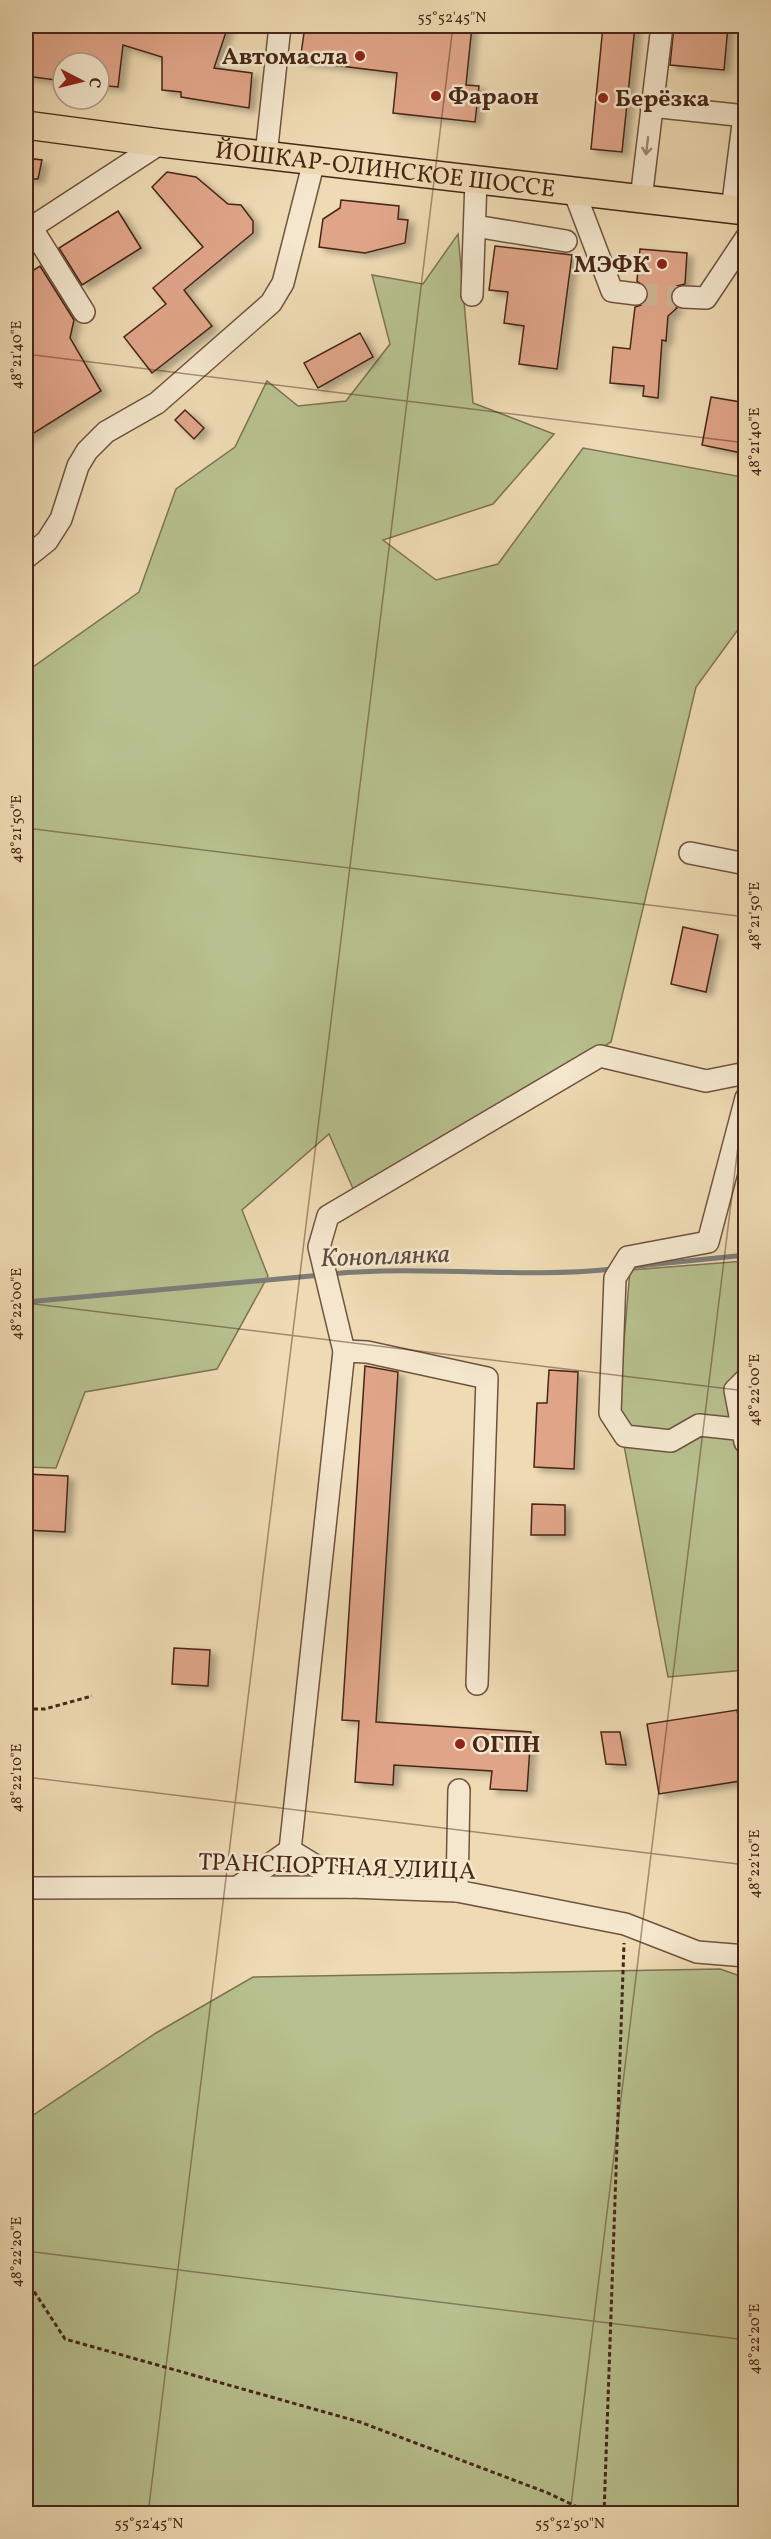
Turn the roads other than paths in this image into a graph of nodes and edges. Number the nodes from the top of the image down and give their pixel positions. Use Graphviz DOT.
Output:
graph roads {
  1 [pos="280,26"];
  2 [pos="662,26"];
  3 [pos="651,106"];
  4 [pos="745,116"];
  5 [pos="26,125"];
  6 [pos="161,143"];
  7 [pos="266,155"];
  8 [pos="314,161"];
  9 [pos="476,180"];
  10 [pos="574,191"];
  11 [pos="641,199"];
  12 [pos="739,210"];
  13 [pos="475,226"];
  14 [pos="28,229"];
  15 [pos="746,238"];
  16 [pos="566,241"];
  17 [pos="636,294"];
  18 [pos="472,295"];
  19 [pos="683,297"];
  20 [pos="84,312"];
  21 [pos="27,557"];
  22 [pos="690,853"];
  23 [pos="746,864"];
  24 [pos="746,1073"];
  25 [pos="746,1098"];
  26 [pos="344,1351"];
  27 [pos="746,1379"];
  28 [pos="744,1434"];
  29 [pos="477,1684"];
  30 [pos="459,1790"];
  31 [pos="290,1850"];
  32 [pos="238,1886"];
  33 [pos="350,1887"];
  34 [pos="26,1888"];
  35 [pos="457,1891"];
  36 [pos="746,1956"];
  1 -- 7 [label="street"];
  2 -- 3 [label="street"];
  3 -- 4 [label="street"];
  3 -- 11 [label="street, one-way"];
  4 -- 12 [label="street"];
  5 -- 6 [label="main road, ЙОШКАР-ОЛИНСКОЕ ШОССЕ"];
  6 -- 7 [label="main road, ЙОШКАР-ОЛИНСКОЕ ШОССЕ"];
  6 -- 14 [label="street"];
  7 -- 8 [label="main road, ЙОШКАР-ОЛИНСКОЕ ШОССЕ"];
  8 -- 9 [label="main road, ЙОШКАР-ОЛИНСКОЕ ШОССЕ"];
  8 -- 21 [label="street"];
  9 -- 10 [label="main road, ЙОШКАР-ОЛИНСКОЕ ШОССЕ"];
  9 -- 13 [label="street"];
  10 -- 11 [label="main road, ЙОШКАР-ОЛИНСКОЕ ШОССЕ"];
  10 -- 17 [label="street"];
  11 -- 12 [label="main road, ЙОШКАР-ОЛИНСКОЕ ШОССЕ"];
  13 -- 16 [label="street"];
  13 -- 18 [label="street"];
  14 -- 20 [label="street"];
  15 -- 19 [label="street"];
  22 -- 23 [label="street"];
  24 -- 26 [label="street"];
  25 -- 28 [label="street"];
  26 -- 29 [label="street"];
  26 -- 31 [label="street"];
  27 -- 28 [label="street"];
  30 -- 35 [label="street"];
  31 -- 32 [label="street"];
  31 -- 33 [label="street"];
  32 -- 33 [label="street, ТРАНСПОРТНАЯ УЛИЦА"];
  32 -- 34 [label="street, ТРАНСПОРТНАЯ УЛИЦА"];
  33 -- 35 [label="street, ТРАНСПОРТНАЯ УЛИЦА"];
  35 -- 36 [label="street, ТРАНСПОРТНАЯ УЛИЦА"];
}
